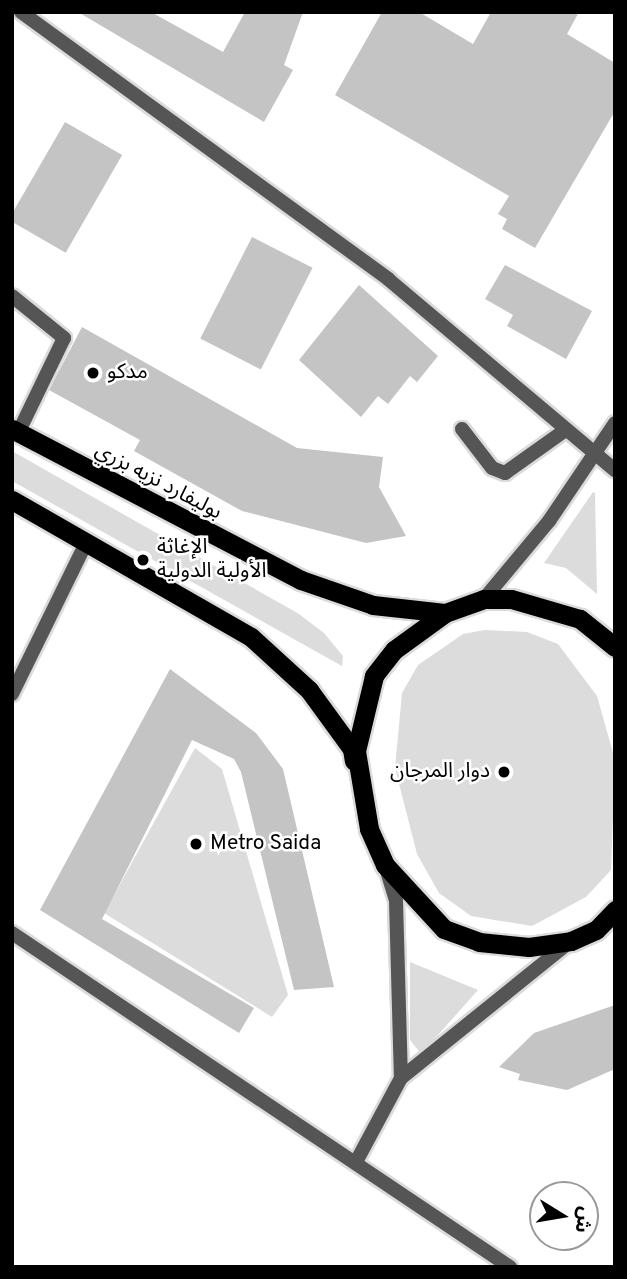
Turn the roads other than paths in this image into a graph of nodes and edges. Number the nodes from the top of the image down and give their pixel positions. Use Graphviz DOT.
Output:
graph roads {
  1 [pos="28,14"];
  2 [pos="12,296"];
  3 [pos="615,423"];
  4 [pos="462,429"];
  5 [pos="15,431"];
  6 [pos="564,431"];
  7 [pos="594,456"];
  8 [pos="615,470"];
  9 [pos="12,500"];
  10 [pos="86,543"];
  11 [pos="484,599"];
  12 [pos="445,614"];
  13 [pos="615,647"];
  14 [pos="12,694"];
  15 [pos="357,781"];
  16 [pos="384,865"];
  17 [pos="615,910"];
  18 [pos="605,930"];
  19 [pos="12,933"];
  20 [pos="571,941"];
  21 [pos="401,1078"];
  22 [pos="356,1162"];
  23 [pos="510,1267"];
  1 -- 6 [label="street"];
  2 -- 5 [label="street"];
  3 -- 7 [label="street"];
  4 -- 6 [label="street"];
  5 -- 12 [label="highway, بوليفارد نزيه بزري"];
  6 -- 7 [label="street"];
  7 -- 8 [label="street"];
  7 -- 11 [label="street"];
  9 -- 10 [label="highway"];
  10 -- 14 [label="street"];
  10 -- 15 [label="highway"];
  11 -- 12 [label="highway"];
  11 -- 13 [label="highway"];
  12 -- 15 [label="highway"];
  15 -- 16 [label="highway"];
  16 -- 20 [label="highway"];
  16 -- 21 [label="street"];
  17 -- 18 [label="highway"];
  18 -- 20 [label="highway"];
  19 -- 22 [label="street"];
  20 -- 21 [label="street"];
  21 -- 22 [label="street"];
  22 -- 23 [label="street"];
}
